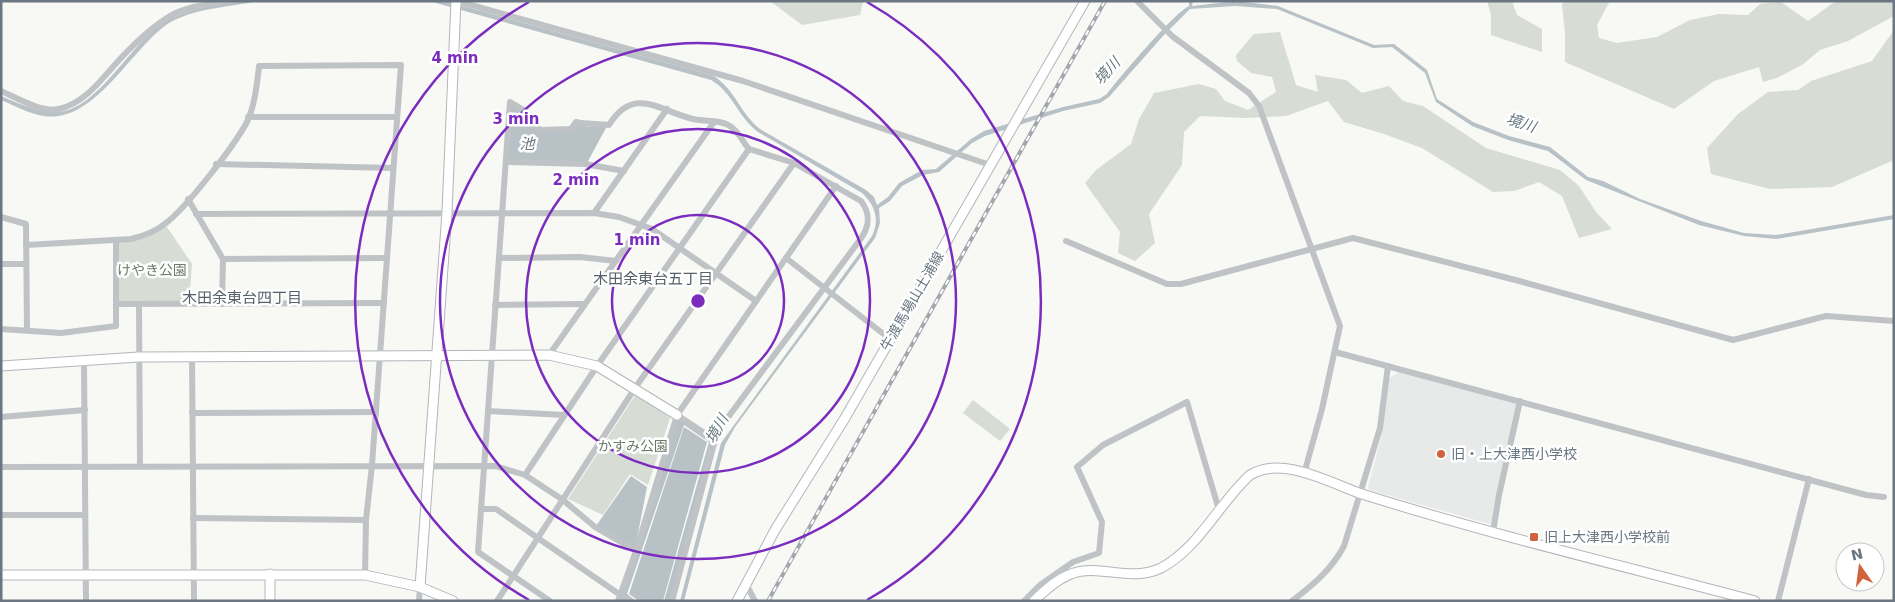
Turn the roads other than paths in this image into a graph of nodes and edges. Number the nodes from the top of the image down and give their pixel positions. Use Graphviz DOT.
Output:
graph roads {
  1 [pos="226,1"];
  2 [pos="457,1"];
  3 [pos="1086,1"];
  4 [pos="1137,1"];
  5 [pos="1,91"];
  6 [pos="667,109"];
  7 [pos="248,117"];
  8 [pos="397,117"];
  9 [pos="714,122"];
  10 [pos="750,149"];
  11 [pos="506,162"];
  12 [pos="794,163"];
  13 [pos="216,164"];
  14 [pos="990,166"];
  15 [pos="393,168"];
  16 [pos="624,171"];
  17 [pos="836,186"];
  18 [pos="188,200"];
  19 [pos="447,212"];
  20 [pos="502,212"];
  21 [pos="390,213"];
  22 [pos="594,213"];
  23 [pos="196,214"];
  24 [pos="1,217"];
  25 [pos="641,224"];
  26 [pos="1066,241"];
  27 [pos="116,242"];
  28 [pos="26,246"];
  29 [pos="680,247"];
  30 [pos="1310,248"];
  31 [pos="387,258"];
  32 [pos="499,258"];
  33 [pos="786,258"];
  34 [pos="223,259"];
  35 [pos="616,261"];
  36 [pos="1,264"];
  37 [pos="26,264"];
  38 [pos="716,273"];
  39 [pos="824,286"];
  40 [pos="756,301"];
  41 [pos="384,303"];
  42 [pos="116,304"];
  43 [pos="139,304"];
  44 [pos="222,304"];
  45 [pos="584,304"];
  46 [pos="496,305"];
  47 [pos="1894,321"];
  48 [pos="1,329"];
  49 [pos="27,330"];
  50 [pos="890,339"];
  51 [pos="1335,352"];
  52 [pos="436,355"];
  53 [pos="380,356"];
  54 [pos="492,356"];
  55 [pos="549,356"];
  56 [pos="139,357"];
  57 [pos="192,357"];
  58 [pos="84,361"];
  59 [pos="1,366"];
  60 [pos="597,366"];
  61 [pos="1388,366"];
  62 [pos="635,388"];
  63 [pos="1520,401"];
  64 [pos="85,410"];
  65 [pos="488,411"];
  66 [pos="376,412"];
  67 [pos="192,413"];
  68 [pos="564,415"];
  69 [pos="677,415"];
  70 [pos="1,417"];
  71 [pos="714,440"];
  72 [pos="429,464"];
  73 [pos="484,464"];
  74 [pos="192,465"];
  75 [pos="372,465"];
  76 [pos="85,466"];
  77 [pos="140,466"];
  78 [pos="1,468"];
  79 [pos="1304,474"];
  80 [pos="525,475"];
  81 [pos="1809,479"];
  82 [pos="1362,494"];
  83 [pos="1884,497"];
  84 [pos="563,500"];
  85 [pos="481,509"];
  86 [pos="1219,510"];
  87 [pos="1,515"];
  88 [pos="85,515"];
  89 [pos="193,518"];
  90 [pos="366,520"];
  91 [pos="1493,532"];
  92 [pos="538,538"];
  93 [pos="636,551"];
  94 [pos="193,574"];
  95 [pos="270,574"];
  96 [pos="1,575"];
  97 [pos="86,575"];
  98 [pos="365,575"];
  99 [pos="512,575"];
  100 [pos="746,584"];
  101 [pos="420,587"];
  102 [pos="620,598"];
  103 [pos="86,601"];
  104 [pos="194,601"];
  105 [pos="270,601"];
  106 [pos="420,601"];
  107 [pos="453,601"];
  108 [pos="497,601"];
  109 [pos="550,601"];
  110 [pos="629,601"];
  111 [pos="672,601"];
  112 [pos="737,601"];
  113 [pos="755,601"];
  114 [pos="1024,601"];
  115 [pos="1034,601"];
  116 [pos="1292,601"];
  117 [pos="1755,601"];
  118 [pos="1778,601"];
  1 -- 5 [label="street"];
  2 -- 14 [label="street"];
  2 -- 19 [label="street"];
  3 -- 14 [label="street, 牛渡馬場山土浦線"];
  4 -- 30 [label="street"];
  6 -- 9 [label="street"];
  6 -- 11 [label="street"];
  6 -- 16 [label="street"];
  7 -- 8 [label="street"];
  7 -- 8 [label="street"];
  7 -- 13 [label="street"];
  8 -- 15 [label="street"];
  9 -- 10 [label="street"];
  9 -- 25 [label="street"];
  10 -- 12 [label="street"];
  10 -- 29 [label="street"];
  11 -- 16 [label="street"];
  11 -- 20 [label="street"];
  12 -- 17 [label="street"];
  12 -- 38 [label="street"];
  13 -- 15 [label="street"];
  13 -- 18 [label="street"];
  14 -- 50 [label="street, 牛渡馬場山土浦線"];
  15 -- 21 [label="street"];
  16 -- 22 [label="street"];
  17 -- 33 [label="street"];
  17 -- 39 [label="street"];
  18 -- 23 [label="street"];
  18 -- 27 [label="street"];
  19 -- 20 [label="street"];
  19 -- 21 [label="street"];
  19 -- 52 [label="street"];
  20 -- 22 [label="street"];
  20 -- 32 [label="street"];
  21 -- 23 [label="street"];
  21 -- 31 [label="street"];
  22 -- 25 [label="street"];
  23 -- 34 [label="street"];
  24 -- 28 [label="street"];
  25 -- 29 [label="street"];
  25 -- 35 [label="street"];
  26 -- 30 [label="street"];
  27 -- 28 [label="street"];
  27 -- 42 [label="street"];
  28 -- 37 [label="street"];
  29 -- 38 [label="street"];
  29 -- 60 [label="street"];
  30 -- 47 [label="street"];
  30 -- 51 [label="street"];
  31 -- 34 [label="street"];
  31 -- 41 [label="street"];
  32 -- 35 [label="street"];
  32 -- 46 [label="street"];
  33 -- 39 [label="street"];
  33 -- 40 [label="street"];
  34 -- 44 [label="street"];
  35 -- 45 [label="street"];
  36 -- 37 [label="street"];
  37 -- 49 [label="street"];
  38 -- 40 [label="street"];
  38 -- 62 [label="street"];
  39 -- 50 [label="street"];
  39 -- 71 [label="street"];
  40 -- 69 [label="street"];
  41 -- 44 [label="street"];
  41 -- 53 [label="street"];
  42 -- 43 [label="street"];
  42 -- 49 [label="street"];
  43 -- 44 [label="street"];
  43 -- 56 [label="street"];
  45 -- 46 [label="street"];
  45 -- 55 [label="street"];
  46 -- 54 [label="street"];
  48 -- 49 [label="street"];
  50 -- 100 [label="street, 牛渡馬場山土浦線"];
  51 -- 61 [label="street"];
  51 -- 79 [label="street"];
  52 -- 53 [label="street"];
  52 -- 54 [label="street"];
  52 -- 72 [label="street"];
  53 -- 57 [label="street"];
  53 -- 66 [label="street"];
  54 -- 55 [label="street"];
  54 -- 65 [label="street"];
  55 -- 60 [label="street"];
  56 -- 57 [label="street"];
  56 -- 58 [label="street"];
  56 -- 77 [label="street"];
  57 -- 67 [label="street"];
  58 -- 59 [label="street"];
  58 -- 64 [label="street"];
  60 -- 62 [label="street"];
  60 -- 68 [label="street"];
  61 -- 63 [label="street"];
  61 -- 82 [label="street"];
  62 -- 69 [label="street"];
  62 -- 84 [label="street"];
  63 -- 81 [label="street"];
  63 -- 91 [label="street"];
  64 -- 70 [label="street"];
  64 -- 76 [label="street"];
  65 -- 68 [label="street"];
  65 -- 73 [label="street"];
  66 -- 67 [label="street"];
  66 -- 75 [label="street"];
  67 -- 74 [label="street"];
  68 -- 80 [label="street"];
  69 -- 71 [label="street"];
  69 -- 93 [label="street"];
  71 -- 111 [label="street"];
  72 -- 73 [label="street"];
  72 -- 75 [label="street"];
  72 -- 101 [label="street"];
  73 -- 80 [label="street"];
  73 -- 85 [label="street"];
  74 -- 75 [label="street"];
  74 -- 77 [label="street"];
  74 -- 89 [label="street"];
  75 -- 90 [label="street"];
  76 -- 77 [label="street"];
  76 -- 78 [label="street"];
  76 -- 88 [label="street"];
  79 -- 82 [label="street"];
  79 -- 86 [label="street"];
  80 -- 84 [label="street"];
  81 -- 83 [label="street"];
  81 -- 118 [label="street"];
  82 -- 91 [label="street"];
  82 -- 116 [label="street"];
  84 -- 92 [label="street"];
  84 -- 93 [label="street"];
  85 -- 92 [label="street"];
  85 -- 99 [label="street"];
  86 -- 114 [label="street"];
  86 -- 115 [label="street"];
  87 -- 88 [label="street"];
  88 -- 97 [label="street"];
  89 -- 90 [label="street"];
  89 -- 94 [label="street"];
  90 -- 98 [label="street"];
  91 -- 117 [label="street"];
  92 -- 99 [label="street"];
  92 -- 102 [label="street"];
  93 -- 102 [label="street"];
  94 -- 95 [label="street"];
  94 -- 97 [label="street"];
  94 -- 104 [label="street"];
  95 -- 98 [label="street"];
  95 -- 105 [label="street"];
  96 -- 97 [label="street"];
  97 -- 103 [label="street"];
  98 -- 101 [label="street"];
  99 -- 108 [label="street"];
  99 -- 109 [label="street"];
  100 -- 112 [label="street, 牛渡馬場山土浦線"];
  100 -- 113 [label="street"];
  101 -- 106 [label="street"];
  101 -- 107 [label="street"];
  102 -- 110 [label="street"];
}
